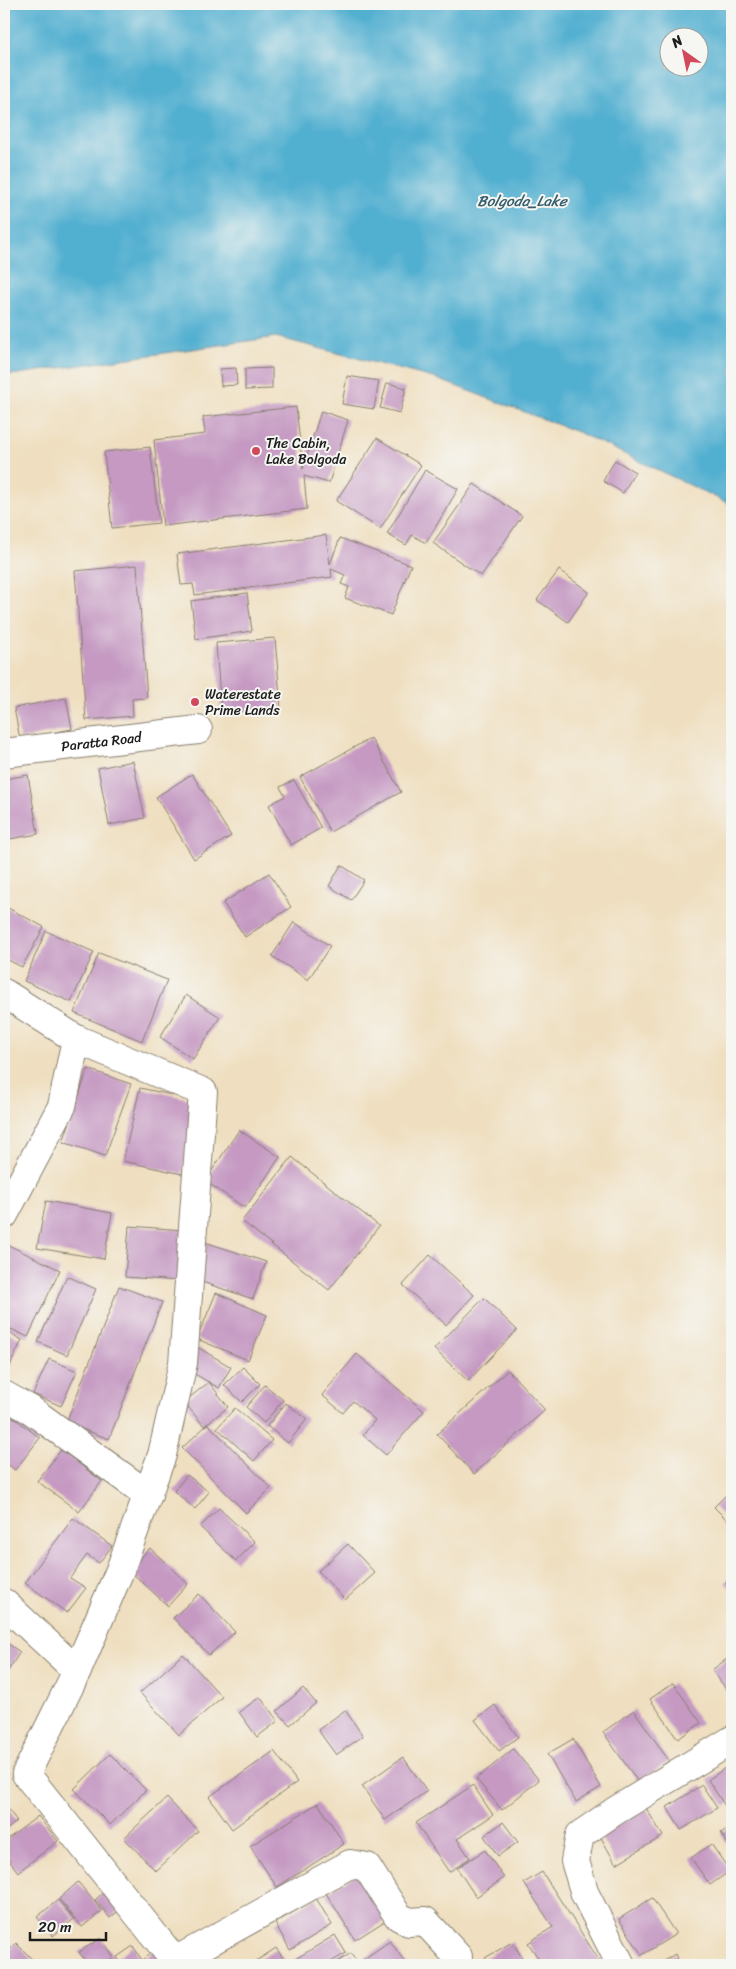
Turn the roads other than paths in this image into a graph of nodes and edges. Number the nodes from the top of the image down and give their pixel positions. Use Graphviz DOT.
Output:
graph roads {
  1 [pos="198,730"];
  2 [pos="4,753"];
  3 [pos="4,993"];
  4 [pos="76,1039"];
  5 [pos="4,1215"];
  6 [pos="4,1395"];
  7 [pos="148,1495"];
  8 [pos="4,1603"];
  9 [pos="77,1671"];
  10 [pos="732,1740"];
  11 [pos="458,1957"];
  12 [pos="176,1963"];
  13 [pos="621,1965"];
  1 -- 2 [label="street, Paratta Road"];
  3 -- 4 [label="street"];
  4 -- 5 [label="street"];
  4 -- 7 [label="street"];
  6 -- 7 [label="street"];
  7 -- 9 [label="street"];
  8 -- 9 [label="street"];
  9 -- 12 [label="street"];
  10 -- 13 [label="street"];
  11 -- 12 [label="street"];
}
